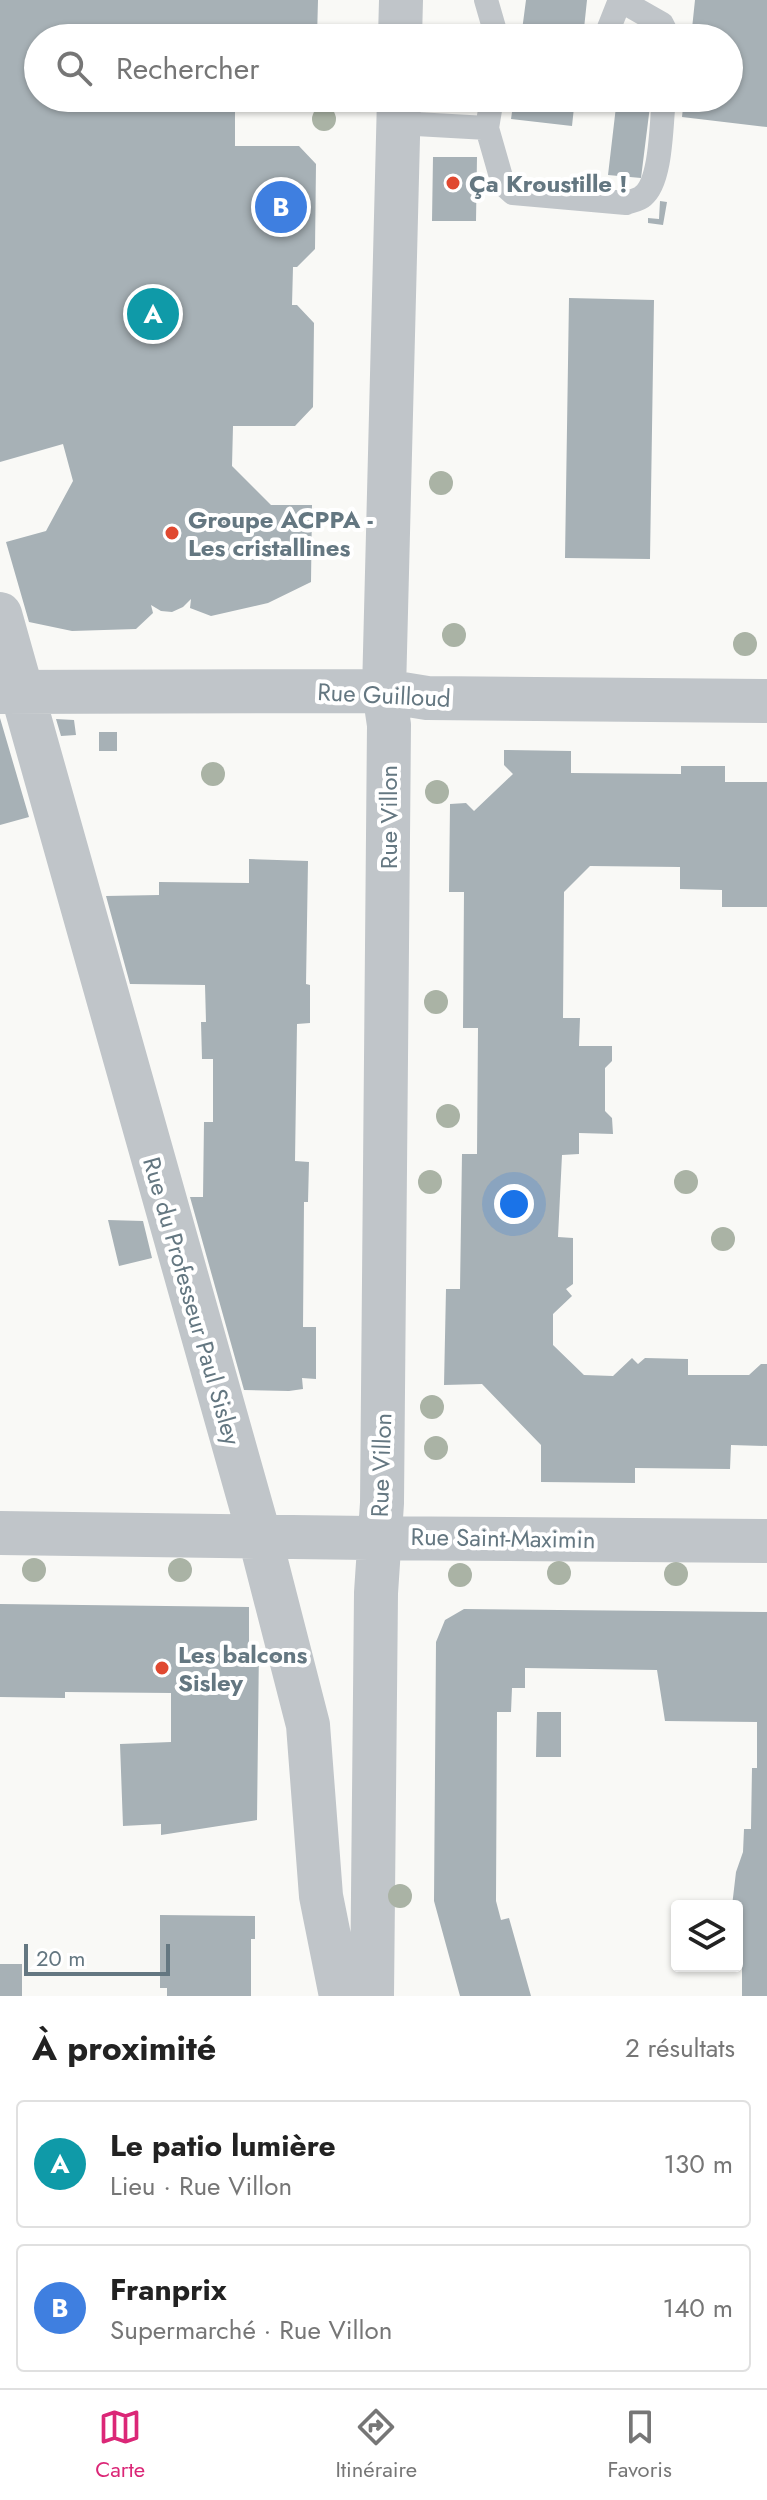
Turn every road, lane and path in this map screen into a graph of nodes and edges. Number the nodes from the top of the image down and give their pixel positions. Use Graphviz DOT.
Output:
graph roads {
  1 [pos="401,0"];
  2 [pos="486,0"];
  3 [pos="620,0"];
  4 [pos="400,24"];
  5 [pos="493,24"];
  6 [pos="611,24"];
  7 [pos="662,24"];
  8 [pos="398,112"];
  9 [pos="403,112"];
  10 [pos="490,112"];
  11 [pos="663,112"];
  12 [pos="487,128"];
  13 [pos="0,614"];
  14 [pos="384,691"];
  15 [pos="10,692"];
  16 [pos="767,701"];
  17 [pos="0,1533"];
  18 [pos="379,1536"];
  19 [pos="260,1538"];
  20 [pos="767,1541"];
  21 [pos="341,1996"];
  22 [pos="372,1996"];
  1 -- 4 [label="street"];
  2 -- 5 [label="lane"];
  3 -- 6 [label="lane"];
  3 -- 7 [label="lane"];
  8 -- 14 [label="street, Rue Villon"];
  9 -- 12 [label="lane"];
  10 -- 12 [label="lane"];
  11 -- 12 [label="lane"];
  13 -- 15 [label="street, Rue du Professeur Paul Sisley"];
  14 -- 15 [label="street, Rue Guilloud"];
  14 -- 16 [label="street, Rue Guilloud"];
  14 -- 18 [label="street, Rue Villon"];
  15 -- 19 [label="street, Rue du Professeur Paul Sisley"];
  17 -- 19 [label="street, Rue Saint-Maximin"];
  18 -- 19 [label="street, Rue Saint-Maximin"];
  18 -- 20 [label="street, Rue Saint-Maximin"];
  18 -- 22 [label="street"];
  19 -- 21 [label="street, Rue du Professeur Paul Sisley"];
}
